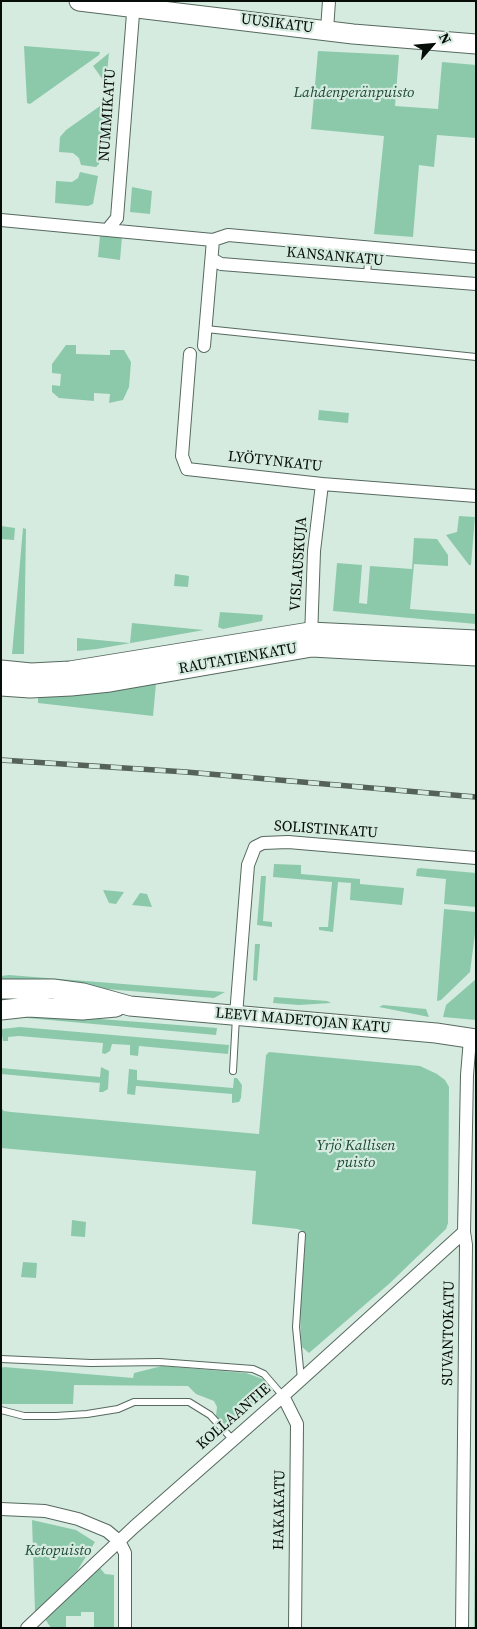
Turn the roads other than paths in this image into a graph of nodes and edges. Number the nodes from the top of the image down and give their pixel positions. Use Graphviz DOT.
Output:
graph roads {
  1 [pos="79,1"];
  2 [pos="329,1"];
  3 [pos="134,4"];
  4 [pos="326,30"];
  5 [pos="476,44"];
  6 [pos="1,220"];
  7 [pos="108,229"];
  8 [pos="213,240"];
  9 [pos="370,246"];
  10 [pos="476,257"];
  11 [pos="212,259"];
  12 [pos="367,276"];
  13 [pos="476,284"];
  14 [pos="206,329"];
  15 [pos="204,346"];
  16 [pos="190,354"];
  17 [pos="476,357"];
  18 [pos="322,484"];
  19 [pos="476,496"];
  20 [pos="311,639"];
  21 [pos="476,640"];
  22 [pos="476,656"];
  23 [pos="1,670"];
  24 [pos="1,686"];
  25 [pos="476,858"];
  26 [pos="1,989"];
  27 [pos="130,1006"];
  28 [pos="1,1010"];
  29 [pos="236,1016"];
  30 [pos="473,1039"];
  31 [pos="233,1071"];
  32 [pos="464,1232"];
  33 [pos="302,1235"];
  34 [pos="1,1360"];
  35 [pos="301,1379"];
  36 [pos="283,1396"];
  37 [pos="1,1410"];
  38 [pos="232,1439"];
  39 [pos="1,1509"];
  40 [pos="119,1541"];
  41 [pos="26,1628"];
  42 [pos="125,1628"];
  43 [pos="295,1628"];
  44 [pos="462,1628"];
  1 -- 3 [label="main road, UUSIKATU"];
  2 -- 4 [label="street"];
  3 -- 4 [label="main road, UUSIKATU"];
  3 -- 7 [label="street, NUMMIKATU"];
  4 -- 5 [label="main road, UUSIKATU"];
  6 -- 7 [label="street, KANSANKATU"];
  7 -- 8 [label="street, KANSANKATU"];
  8 -- 9 [label="street, KANSANKATU"];
  8 -- 11 [label="street"];
  9 -- 10 [label="street, KANSANKATU"];
  9 -- 12 [label="lane"];
  11 -- 12 [label="street, KANSANKATU"];
  11 -- 14 [label="street"];
  12 -- 13 [label="street, KANSANKATU"];
  14 -- 15 [label="street"];
  14 -- 17 [label="lane"];
  16 -- 18 [label="street, LYÖTYNKATU"];
  18 -- 19 [label="street, LYÖTYNKATU"];
  18 -- 20 [label="street, VISLAUSKUJA"];
  20 -- 21 [label="main road, RAUTATIENKATU"];
  20 -- 22 [label="main road, RAUTATIENKATU"];
  20 -- 23 [label="main road, RAUTATIENKATU"];
  20 -- 24 [label="main road, RAUTATIENKATU"];
  25 -- 29 [label="street, SOLISTINKATU"];
  26 -- 27 [label="main road, LEEVI MADETOJAN KATU"];
  27 -- 28 [label="main road, LEEVI MADETOJAN KATU"];
  27 -- 29 [label="main road, LEEVI MADETOJAN KATU"];
  29 -- 30 [label="main road, LEEVI MADETOJAN KATU"];
  29 -- 31 [label="lane"];
  30 -- 32 [label="street, SUVANTOKATU"];
  32 -- 35 [label="street, KOLLAANTIE"];
  32 -- 44 [label="street, SUVANTOKATU"];
  33 -- 35 [label="lane"];
  34 -- 36 [label="lane"];
  35 -- 36 [label="street, KOLLAANTIE"];
  36 -- 38 [label="street, KOLLAANTIE"];
  36 -- 43 [label="street, HAKAKATU"];
  37 -- 38 [label="lane"];
  38 -- 40 [label="street, KOLLAANTIE"];
  39 -- 40 [label="street"];
  40 -- 41 [label="street, KOLLAANTIE"];
  40 -- 42 [label="street"];
}
